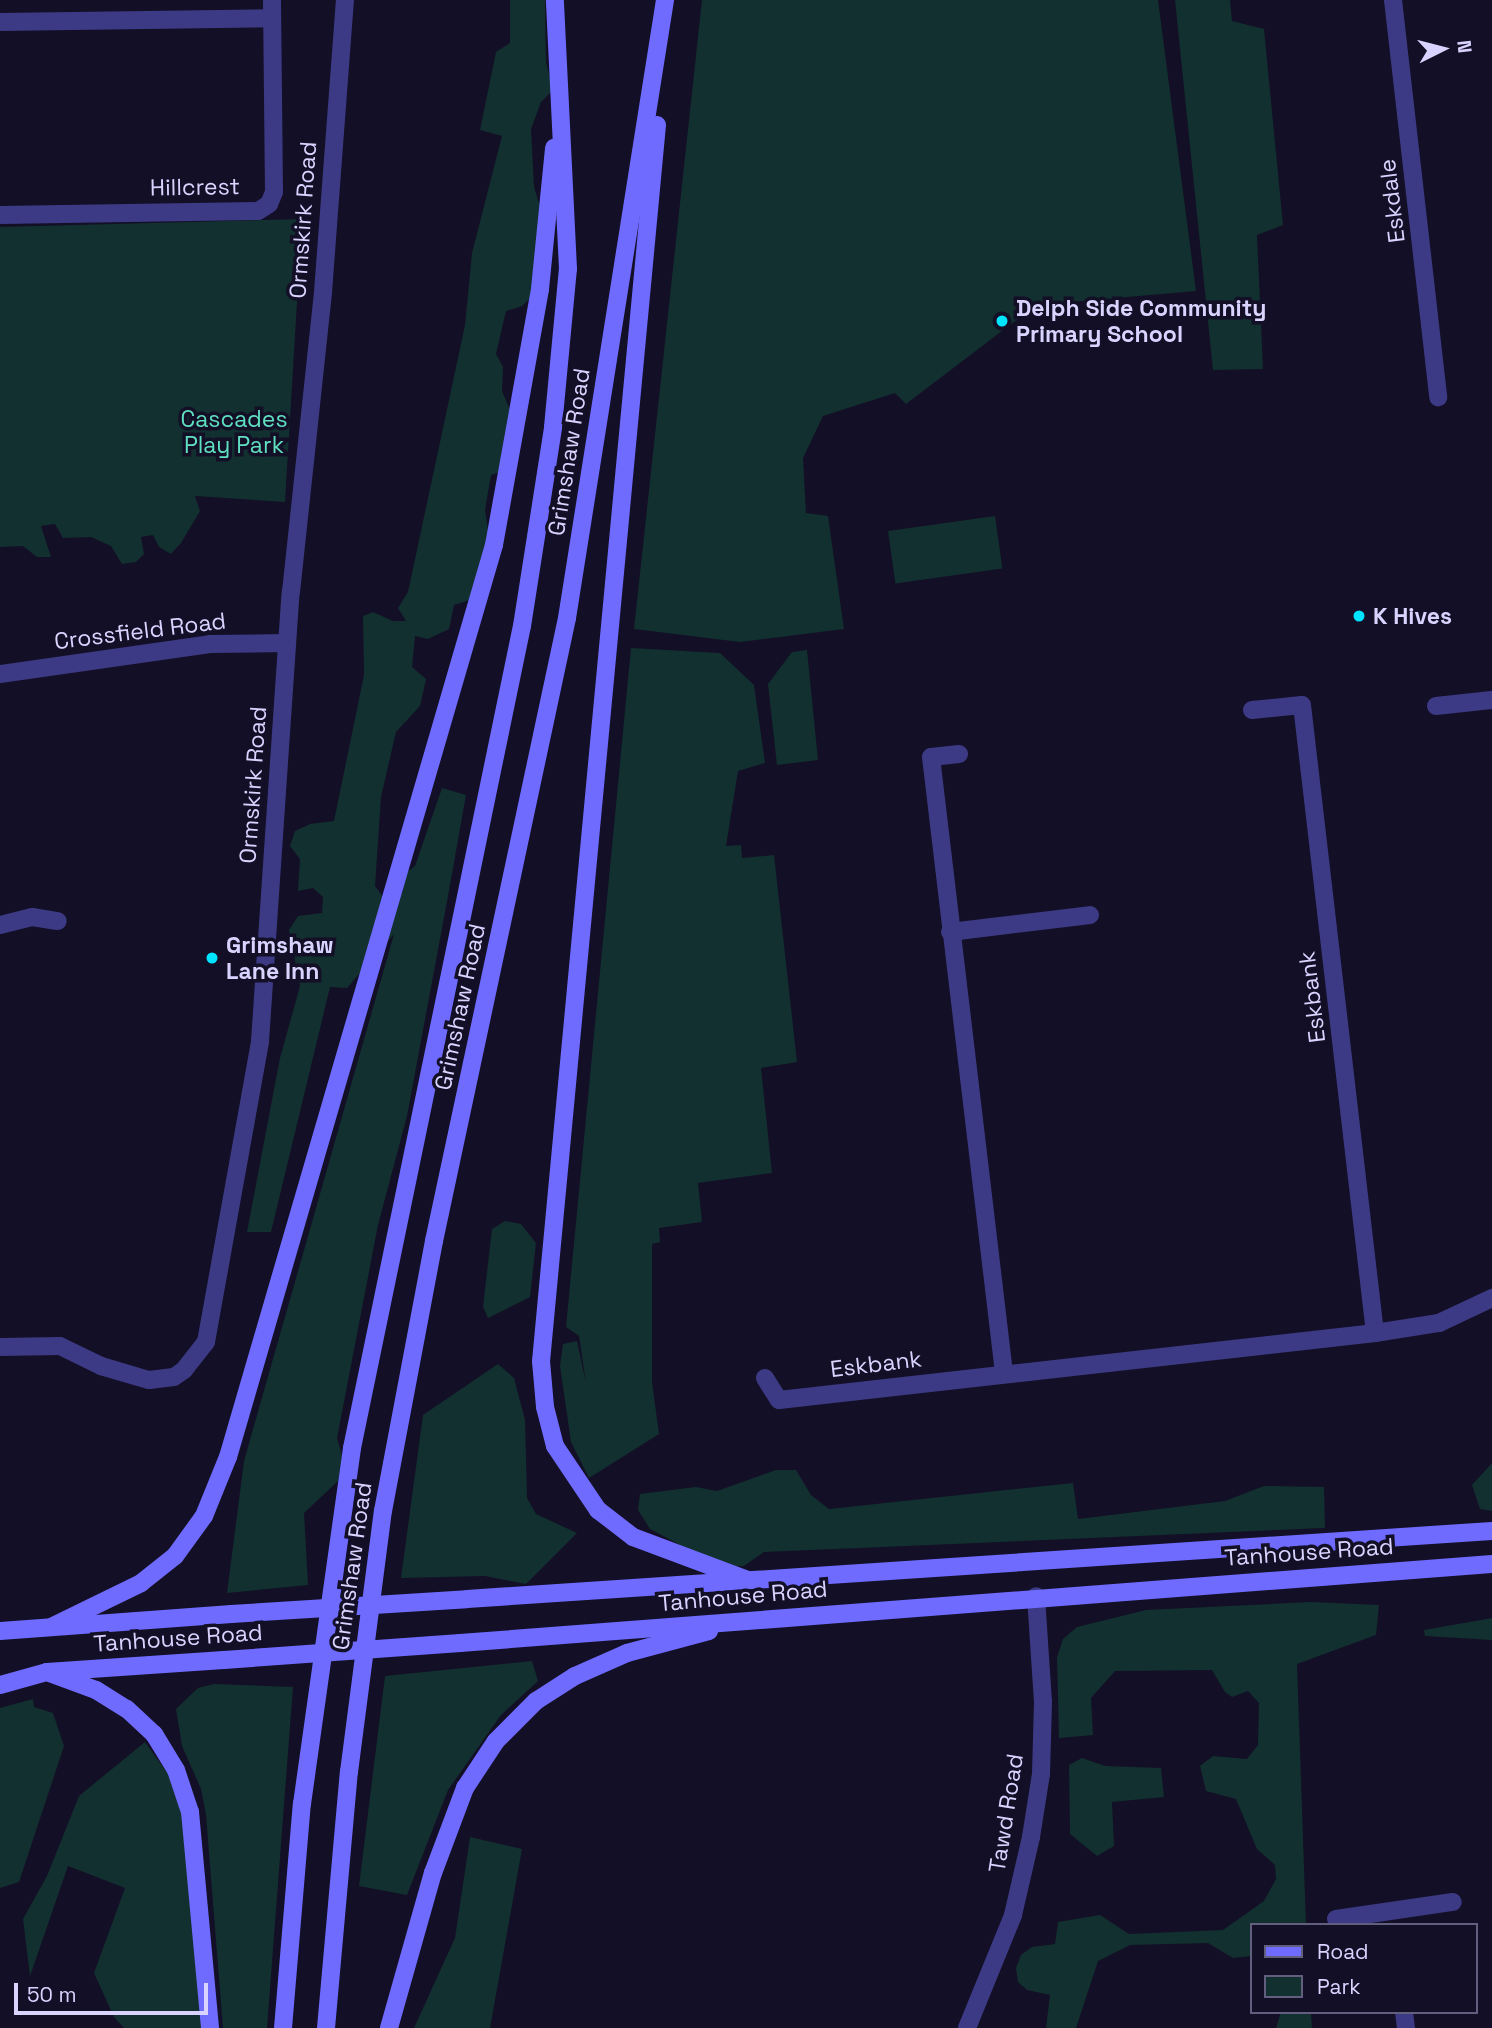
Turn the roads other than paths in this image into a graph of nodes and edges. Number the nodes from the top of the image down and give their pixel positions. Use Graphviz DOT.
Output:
graph roads {
  1 [pos="345,0"];
  2 [pos="555,0"];
  3 [pos="667,0"];
  4 [pos="1393,0"];
  5 [pos="272,9"];
  6 [pos="0,22"];
  7 [pos="560,93"];
  8 [pos="0,215"];
  9 [pos="1438,397"];
  10 [pos="287,643"];
  11 [pos="0,674"];
  12 [pos="1492,700"];
  13 [pos="1436,706"];
  14 [pos="1252,710"];
  15 [pos="959,754"];
  16 [pos="1090,915"];
  17 [pos="58,921"];
  18 [pos="0,925"];
  19 [pos="950,932"];
  20 [pos="1492,1298"];
  21 [pos="1375,1333"];
  22 [pos="0,1347"];
  23 [pos="1004,1373"];
  24 [pos="765,1378"];
  25 [pos="1492,1531"];
  26 [pos="1492,1564"];
  27 [pos="748,1580"];
  28 [pos="1035,1596"];
  29 [pos="753,1620"];
  30 [pos="53,1626"];
  31 [pos="0,1631"];
  32 [pos="47,1672"];
  33 [pos="0,1685"];
  34 [pos="1453,1902"];
  35 [pos="1394,1917"];
  36 [pos="1336,1919"];
  37 [pos="210,2028"];
  38 [pos="283,2028"];
  39 [pos="326,2028"];
  40 [pos="389,2028"];
  41 [pos="967,2028"];
  1 -- 10 [label="street, Ormskirk Road"];
  2 -- 7 [label="main road, Grimshaw Road"];
  3 -- 27 [label="main road"];
  3 -- 39 [label="main road, Grimshaw Road"];
  4 -- 9 [label="street, Eskdale"];
  5 -- 6 [label="street"];
  5 -- 8 [label="street, Hillcrest"];
  7 -- 30 [label="main road"];
  7 -- 38 [label="main road, Grimshaw Road"];
  10 -- 11 [label="street, Crossfield Road"];
  10 -- 22 [label="street, Ormskirk Road"];
  12 -- 13 [label="street"];
  14 -- 21 [label="street, Eskbank"];
  15 -- 19 [label="street"];
  16 -- 19 [label="street"];
  17 -- 18 [label="street"];
  19 -- 23 [label="street"];
  20 -- 21 [label="street, Eskbank"];
  21 -- 23 [label="street, Eskbank"];
  23 -- 24 [label="street, Eskbank"];
  25 -- 27 [label="main road, Tanhouse Road"];
  26 -- 28 [label="main road, Tanhouse Road"];
  27 -- 30 [label="main road, Tanhouse Road, bridge"];
  28 -- 29 [label="main road, Tanhouse Road"];
  28 -- 41 [label="street, Tawd Road"];
  29 -- 32 [label="main road, Tanhouse Road, bridge"];
  29 -- 40 [label="main road"];
  30 -- 31 [label="main road, Tanhouse Road"];
  32 -- 33 [label="main road, Tanhouse Road"];
  32 -- 37 [label="main road"];
  34 -- 35 [label="street"];
  35 -- 36 [label="street"];
}
